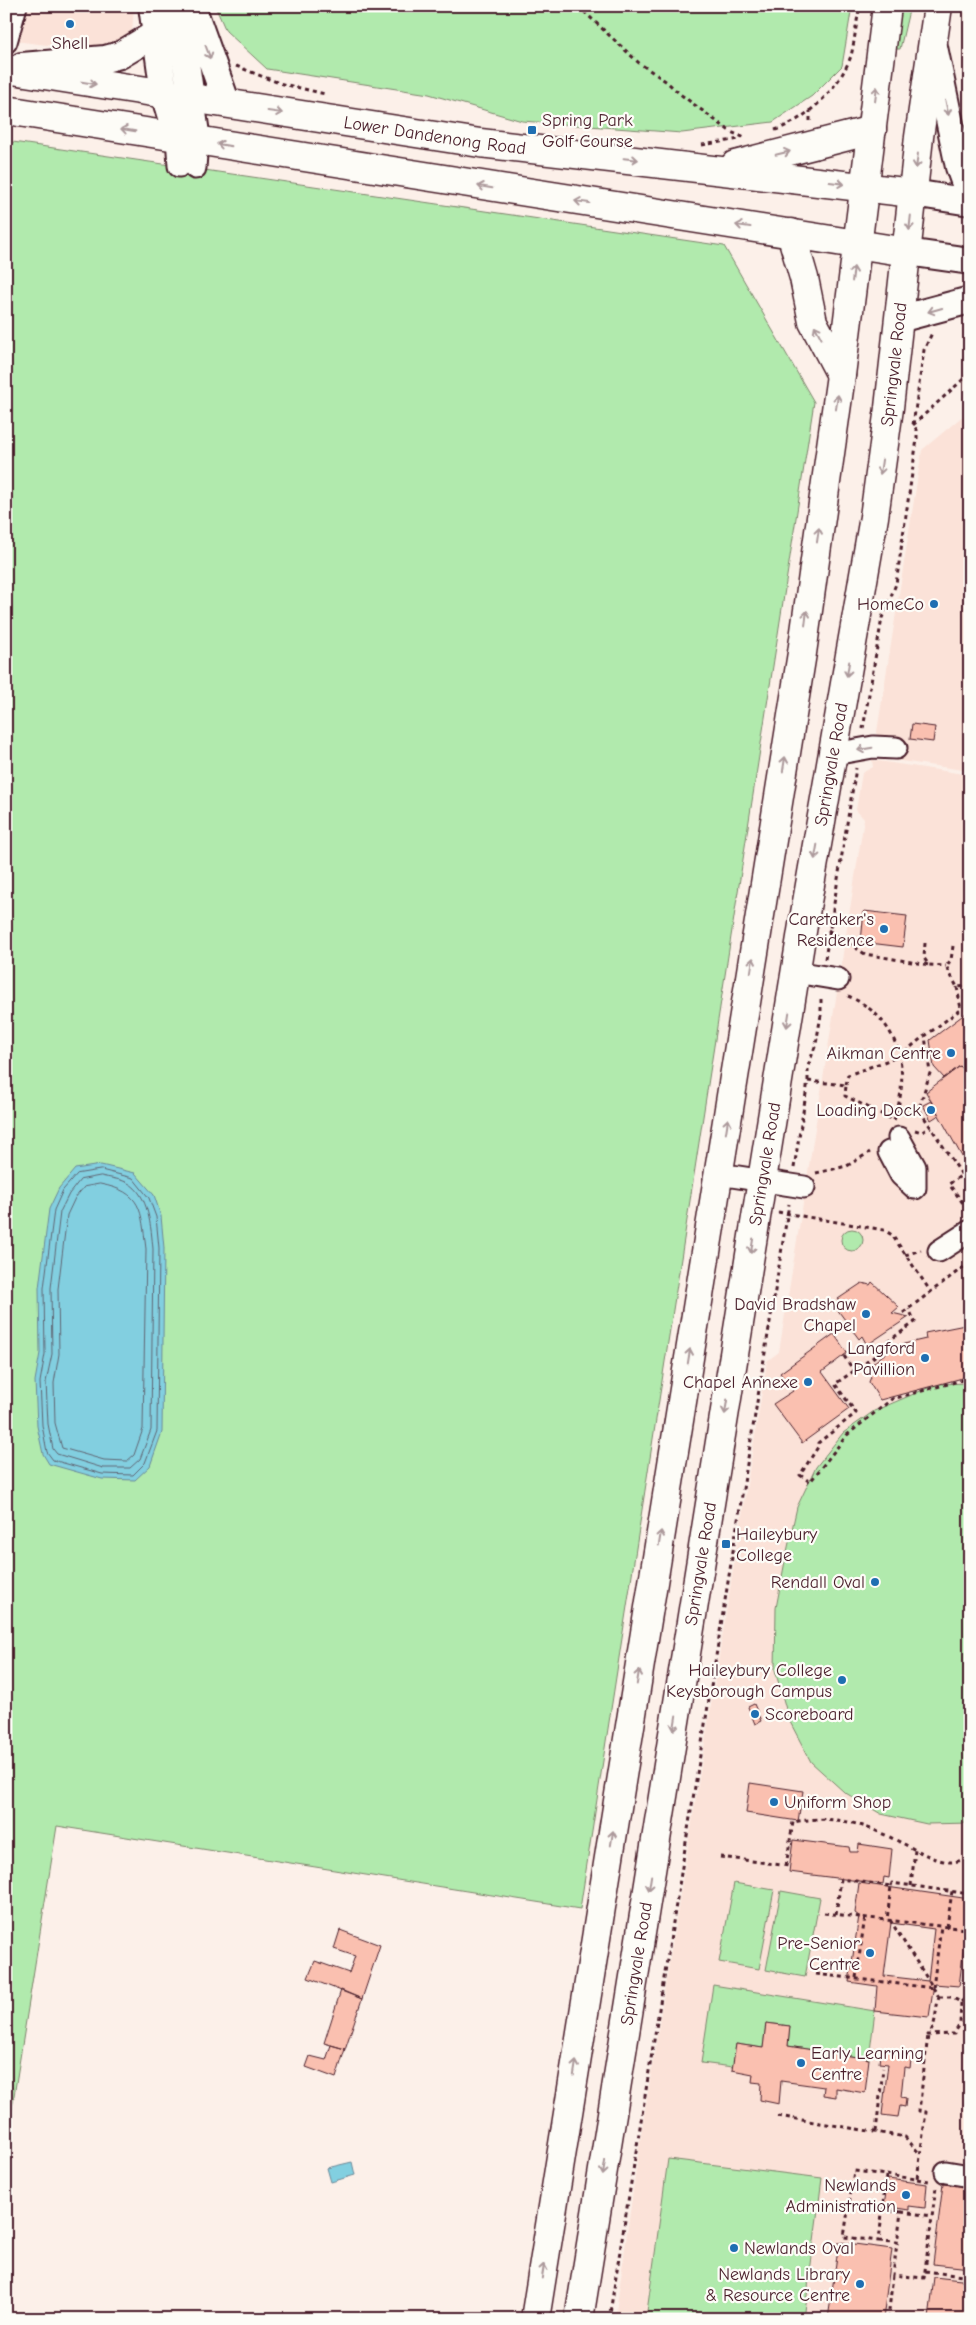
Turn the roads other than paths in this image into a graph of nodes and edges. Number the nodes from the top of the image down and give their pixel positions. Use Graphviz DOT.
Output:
graph roads {
  1 [pos="16,6"];
  2 [pos="152,6"];
  3 [pos="178,6"];
  4 [pos="192,6"];
  5 [pos="887,6"];
  6 [pos="938,6"];
  7 [pos="155,34"];
  8 [pos="6,42"];
  9 [pos="933,43"];
  10 [pos="6,68"];
  11 [pos="164,94"];
  12 [pos="191,99"];
  13 [pos="227,104"];
  14 [pos="6,110"];
  15 [pos="872,130"];
  16 [pos="187,139"];
  17 [pos="187,167"];
  18 [pos="719,169"];
  19 [pos="864,187"];
  20 [pos="913,193"];
  21 [pos="970,200"];
  22 [pos="791,233"];
  23 [pos="857,244"];
  24 [pos="906,252"];
  25 [pos="970,261"];
  26 [pos="970,300"];
  27 [pos="899,320"];
  28 [pos="841,375"];
  29 [pos="896,748"];
  30 [pos="846,752"];
  31 [pos="795,972"];
  32 [pos="836,983"];
  33 [pos="890,1137"];
  34 [pos="720,1174"];
  35 [pos="762,1181"];
  36 [pos="803,1182"];
  37 [pos="915,1188"];
  38 [pos="970,1231"];
  39 [pos="939,1251"];
  40 [pos="946,2172"];
  41 [pos="970,2176"];
  42 [pos="535,2319"];
  43 [pos="579,2319"];
  1 -- 8 [label="street"];
  2 -- 7 [label="main road"];
  3 -- 12 [label="main road"];
  4 -- 13 [label="main road, one-way"];
  15 -- 5 [label="highway, one-way"];
  6 -- 9 [label="highway, Springvale Road"];
  7 -- 10 [label="main road"];
  7 -- 11 [label="main road"];
  9 -- 20 [label="highway, Springvale Road, one-way"];
  9 -- 21 [label="main road, one-way"];
  10 -- 11 [label="highway, Lower Dandenong Road, one-way"];
  11 -- 12 [label="highway, Lower Dandenong Road"];
  11 -- 16 [label="main road"];
  12 -- 13 [label="highway, Lower Dandenong Road"];
  12 -- 16 [label="main road"];
  13 -- 18 [label="highway, Lower Dandenong Road, one-way"];
  16 -- 14 [label="highway, one-way"];
  18 -- 15 [label="highway, one-way"];
  15 -- 19 [label="highway"];
  16 -- 17 [label="street"];
  22 -- 16 [label="highway, one-way"];
  18 -- 19 [label="highway, Lower Dandenong Road, one-way"];
  19 -- 20 [label="highway, Lower Dandenong Road"];
  19 -- 23 [label="highway"];
  20 -- 21 [label="main road"];
  20 -- 24 [label="highway, Springvale Road, one-way"];
  22 -- 23 [label="highway"];
  28 -- 22 [label="highway, one-way"];
  23 -- 24 [label="highway"];
  28 -- 23 [label="highway, one-way"];
  24 -- 25 [label="main road"];
  24 -- 27 [label="highway, Springvale Road"];
  26 -- 27 [label="main road, one-way"];
  27 -- 30 [label="highway, Springvale Road, one-way"];
  34 -- 28 [label="highway, one-way"];
  29 -- 30 [label="street, one-way"];
  30 -- 31 [label="highway, Springvale Road, one-way"];
  31 -- 32 [label="street"];
  31 -- 35 [label="highway, Springvale Road, one-way"];
  33 -- 37 [label="street"];
  34 -- 35 [label="street"];
  42 -- 34 [label="highway, one-way"];
  35 -- 36 [label="street"];
  35 -- 43 [label="highway, Springvale Road, one-way"];
  38 -- 39 [label="street"];
  40 -- 41 [label="street"];
}
